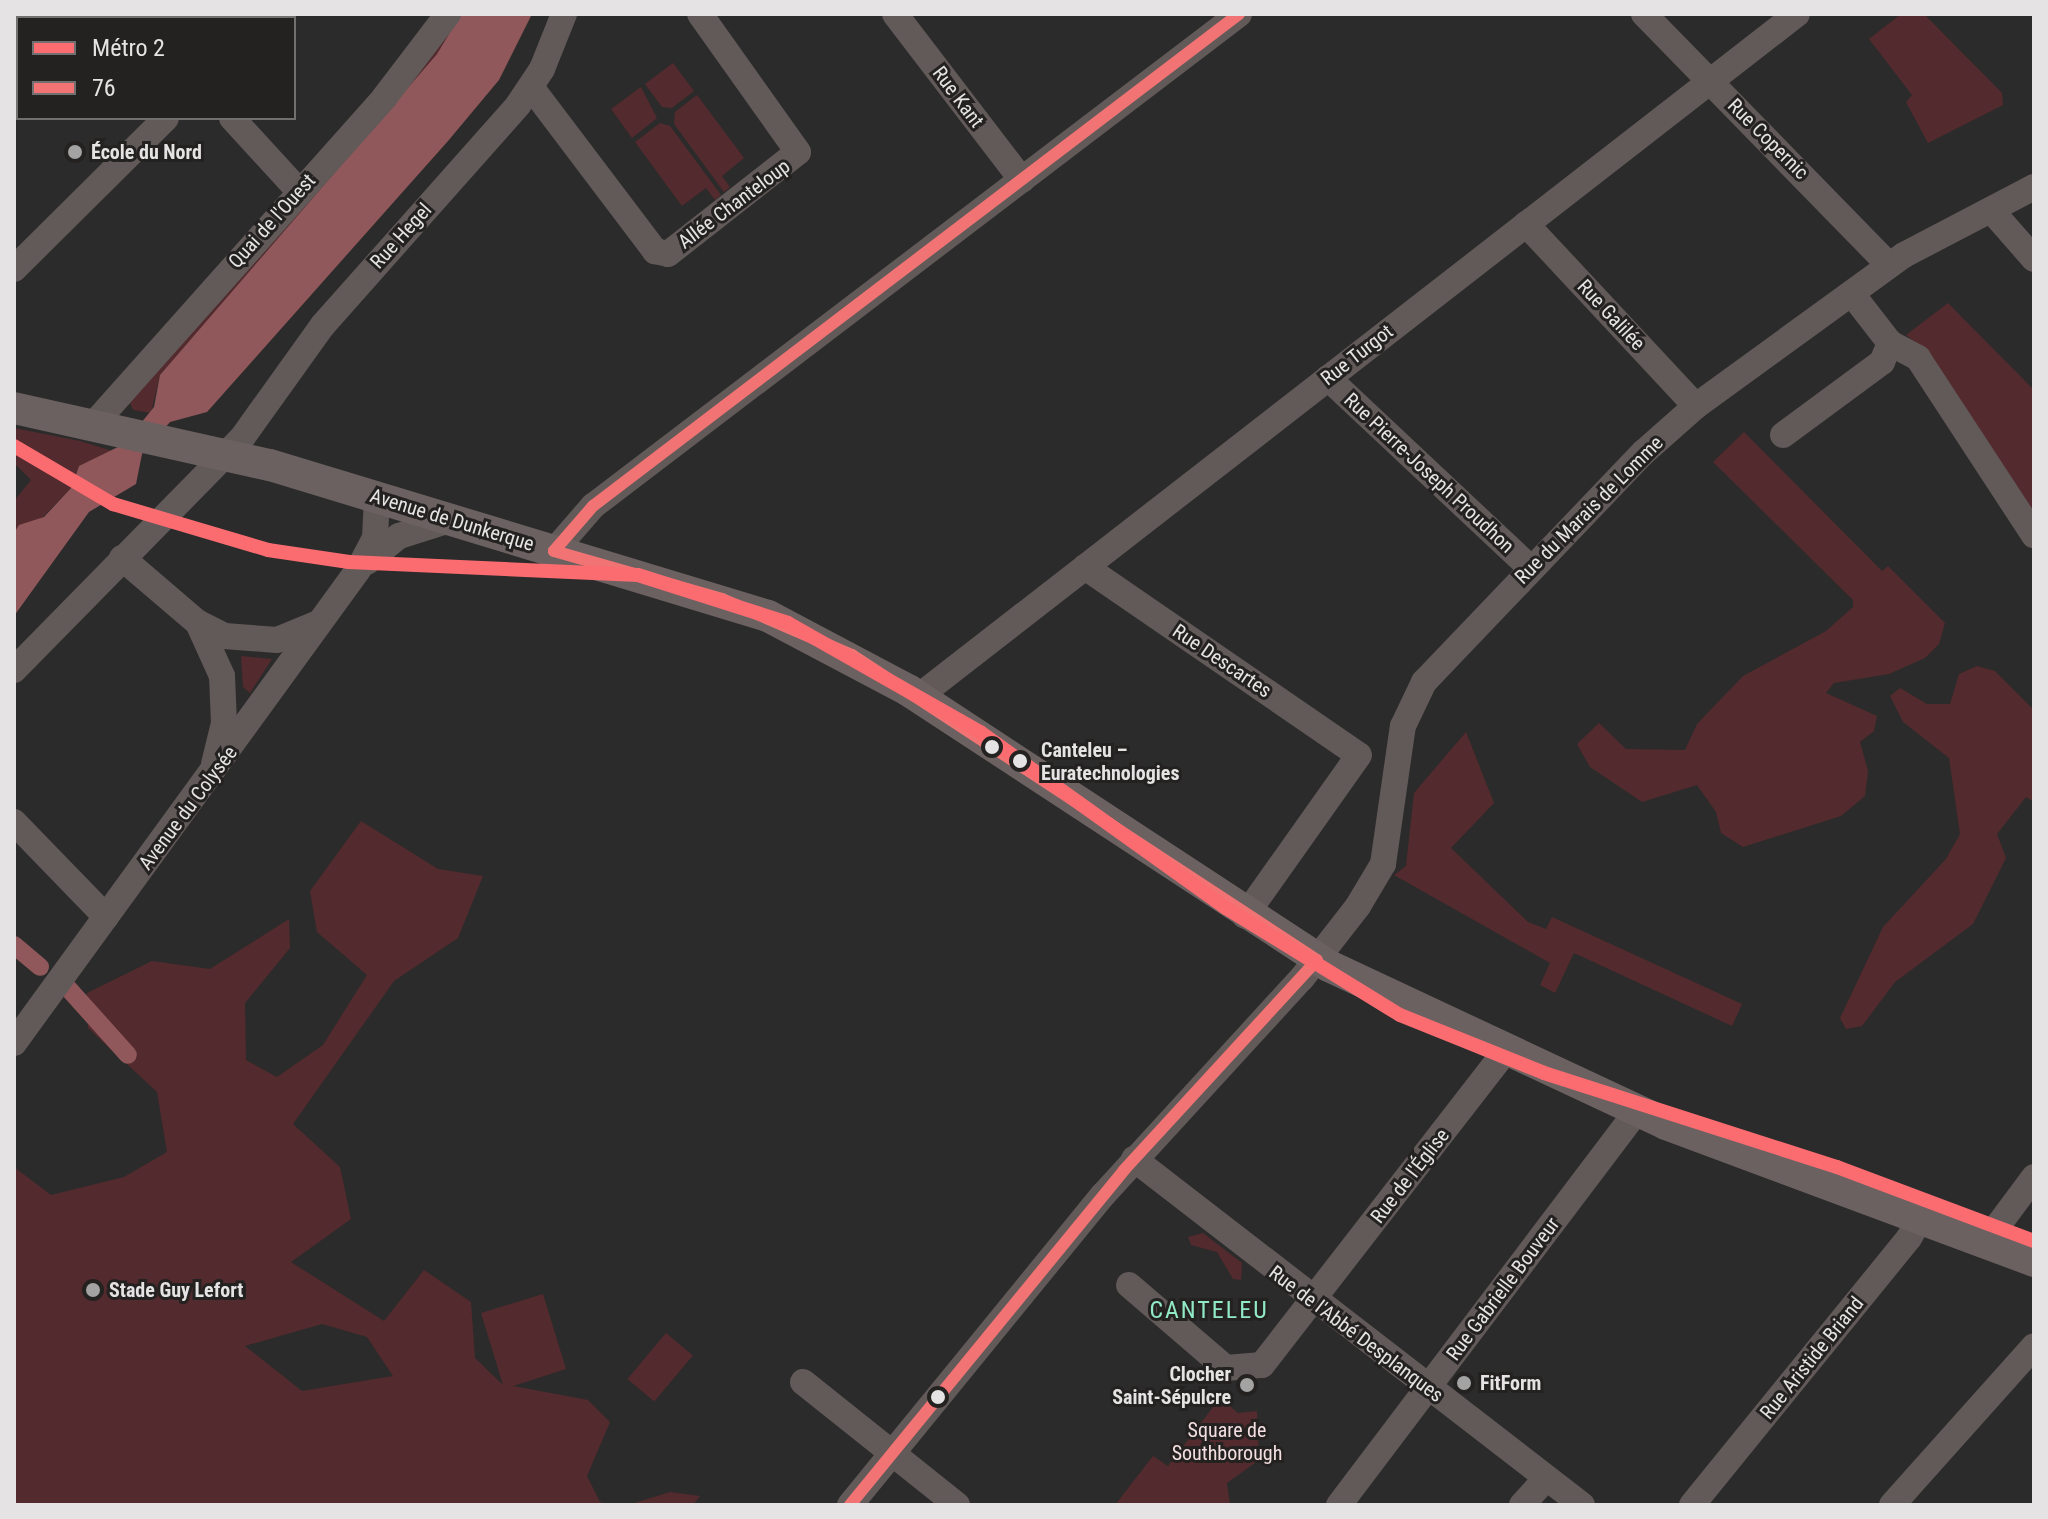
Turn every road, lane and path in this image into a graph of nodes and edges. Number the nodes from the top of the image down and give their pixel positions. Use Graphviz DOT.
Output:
graph roads {
  1 [pos="448,14"];
  2 [pos="564,14"];
  3 [pos="700,14"];
  4 [pos="895,14"];
  5 [pos="1239,14"];
  6 [pos="1644,14"];
  7 [pos="1797,14"];
  8 [pos="1710,80"];
  9 [pos="531,87"];
  10 [pos="164,120"];
  11 [pos="234,120"];
  12 [pos="1022,180"];
  13 [pos="2034,187"];
  14 [pos="299,191"];
  15 [pos="1991,210"];
  16 [pos="1526,224"];
  17 [pos="2034,259"];
  18 [pos="1889,265"];
  19 [pos="14,269"];
  20 [pos="1852,294"];
  21 [pos="1890,343"];
  22 [pos="1328,378"];
  23 [pos="1696,406"];
  24 [pos="14,408"];
  25 [pos="93,425"];
  26 [pos="1783,435"];
  27 [pos="217,451"];
  28 [pos="377,497"];
  29 [pos="450,520"];
  30 [pos="2034,535"];
  31 [pos="554,551"];
  32 [pos="122,558"];
  33 [pos="1085,567"];
  34 [pos="1530,568"];
  35 [pos="358,570"];
  36 [pos="197,622"];
  37 [pos="319,622"];
  38 [pos="14,670"];
  39 [pos="918,697"];
  40 [pos="1399,754"];
  41 [pos="1359,755"];
  42 [pos="201,789"];
  43 [pos="14,822"];
  44 [pos="1245,916"];
  45 [pos="106,917"];
  46 [pos="1317,960"];
  47 [pos="14,1043"];
  48 [pos="1506,1051"];
  49 [pos="1637,1111"];
  50 [pos="1134,1159"];
  51 [pos="2034,1177"];
  52 [pos="1923,1214"];
  53 [pos="1989,1237"];
  54 [pos="2034,1251"];
  55 [pos="2034,1261"];
  56 [pos="1129,1285"];
  57 [pos="1312,1300"];
  58 [pos="2034,1346"];
  59 [pos="803,1382"];
  60 [pos="1428,1388"];
  61 [pos="892,1453"];
  62 [pos="1546,1478"];
  63 [pos="850,1505"];
  64 [pos="957,1505"];
  65 [pos="1339,1505"];
  66 [pos="1522,1505"];
  67 [pos="1582,1505"];
  68 [pos="1692,1505"];
  69 [pos="1892,1505"];
  1 -- 14 [label="street, Quai de l'Ouest"];
  2 -- 9 [label="street, Rue Hegel"];
  3 -- 9 [label="street, Allée Chanteloup"];
  4 -- 12 [label="street, Rue Kant"];
  5 -- 12 [label="street"];
  6 -- 8 [label="street, Rue Copernic"];
  7 -- 8 [label="street, Rue Turgot"];
  8 -- 16 [label="street, Rue Turgot"];
  8 -- 18 [label="street, Rue Copernic"];
  9 -- 27 [label="street, Rue Hegel"];
  10 -- 19 [label="street"];
  11 -- 14 [label="street"];
  12 -- 31 [label="street"];
  13 -- 15 [label="street, Rue du Marais de Lomme"];
  14 -- 25 [label="street, Quai de l'Ouest"];
  15 -- 17 [label="street"];
  15 -- 18 [label="street, Rue du Marais de Lomme"];
  16 -- 22 [label="street, Rue Turgot"];
  16 -- 23 [label="street, Rue Galilée"];
  18 -- 20 [label="street, Rue du Marais de Lomme"];
  20 -- 21 [label="street"];
  20 -- 23 [label="street, Rue du Marais de Lomme"];
  21 -- 26 [label="street"];
  21 -- 30 [label="street"];
  22 -- 33 [label="street, Rue Turgot"];
  22 -- 34 [label="street, Rue Pierre-Joseph Proudhon"];
  23 -- 34 [label="street, Rue du Marais de Lomme"];
  24 -- 25 [label="main road, Avenue de Dunkerque"];
  25 -- 27 [label="main road, Avenue de Dunkerque"];
  27 -- 28 [label="main road, Avenue de Dunkerque"];
  27 -- 32 [label="street, Rue Hegel"];
  28 -- 29 [label="main road, Avenue de Dunkerque"];
  28 -- 35 [label="street, Avenue du Colysée"];
  29 -- 31 [label="main road, Avenue de Dunkerque"];
  29 -- 35 [label="street, Avenue du Colysée"];
  31 -- 39 [label="main road, Avenue de Dunkerque"];
  32 -- 36 [label="street"];
  32 -- 38 [label="street, Rue Hegel"];
  33 -- 39 [label="street, Rue Turgot"];
  33 -- 41 [label="street, Rue Descartes"];
  34 -- 40 [label="street, Rue du Marais de Lomme"];
  35 -- 37 [label="street, Avenue du Colysée"];
  36 -- 37 [label="street"];
  36 -- 42 [label="street"];
  37 -- 42 [label="street, Avenue du Colysée"];
  39 -- 44 [label="main road, Avenue de Dunkerque"];
  40 -- 41 [label="street"];
  40 -- 46 [label="street, Rue du Marais de Lomme"];
  41 -- 44 [label="street"];
  42 -- 45 [label="street, Avenue du Colysée"];
  43 -- 45 [label="street"];
  44 -- 46 [label="main road, Avenue de Dunkerque"];
  45 -- 47 [label="street, Avenue du Colysée"];
  46 -- 48 [label="main road, Avenue de Dunkerque"];
  46 -- 50 [label="street, Rue du Marais de Lomme"];
  48 -- 49 [label="main road, Avenue de Dunkerque"];
  48 -- 57 [label="street, Rue de l'Église"];
  49 -- 52 [label="main road, Avenue de Dunkerque"];
  49 -- 60 [label="street, Rue Gabrielle Bouveur"];
  50 -- 57 [label="street, Rue de l'Abbé Desplanques"];
  50 -- 61 [label="street, Rue du Marais de Lomme"];
  51 -- 53 [label="street"];
  52 -- 53 [label="main road, Avenue de Dunkerque"];
  52 -- 68 [label="street, Rue Aristide Briand"];
  53 -- 54 [label="main road, Avenue de Dunkerque"];
  53 -- 55 [label="main road, Avenue de Dunkerque"];
  56 -- 57 [label="street, Rue de l'Église"];
  57 -- 60 [label="street, Rue de l'Abbé Desplanques"];
  58 -- 69 [label="street"];
  59 -- 61 [label="street"];
  60 -- 62 [label="street, Rue de l'Abbé Desplanques"];
  60 -- 65 [label="street, Rue Gabrielle Bouveur"];
  61 -- 63 [label="street, Rue du Marais de Lomme"];
  61 -- 64 [label="street"];
  62 -- 66 [label="street"];
  62 -- 67 [label="street, Rue de l'Abbé Desplanques"];
}
